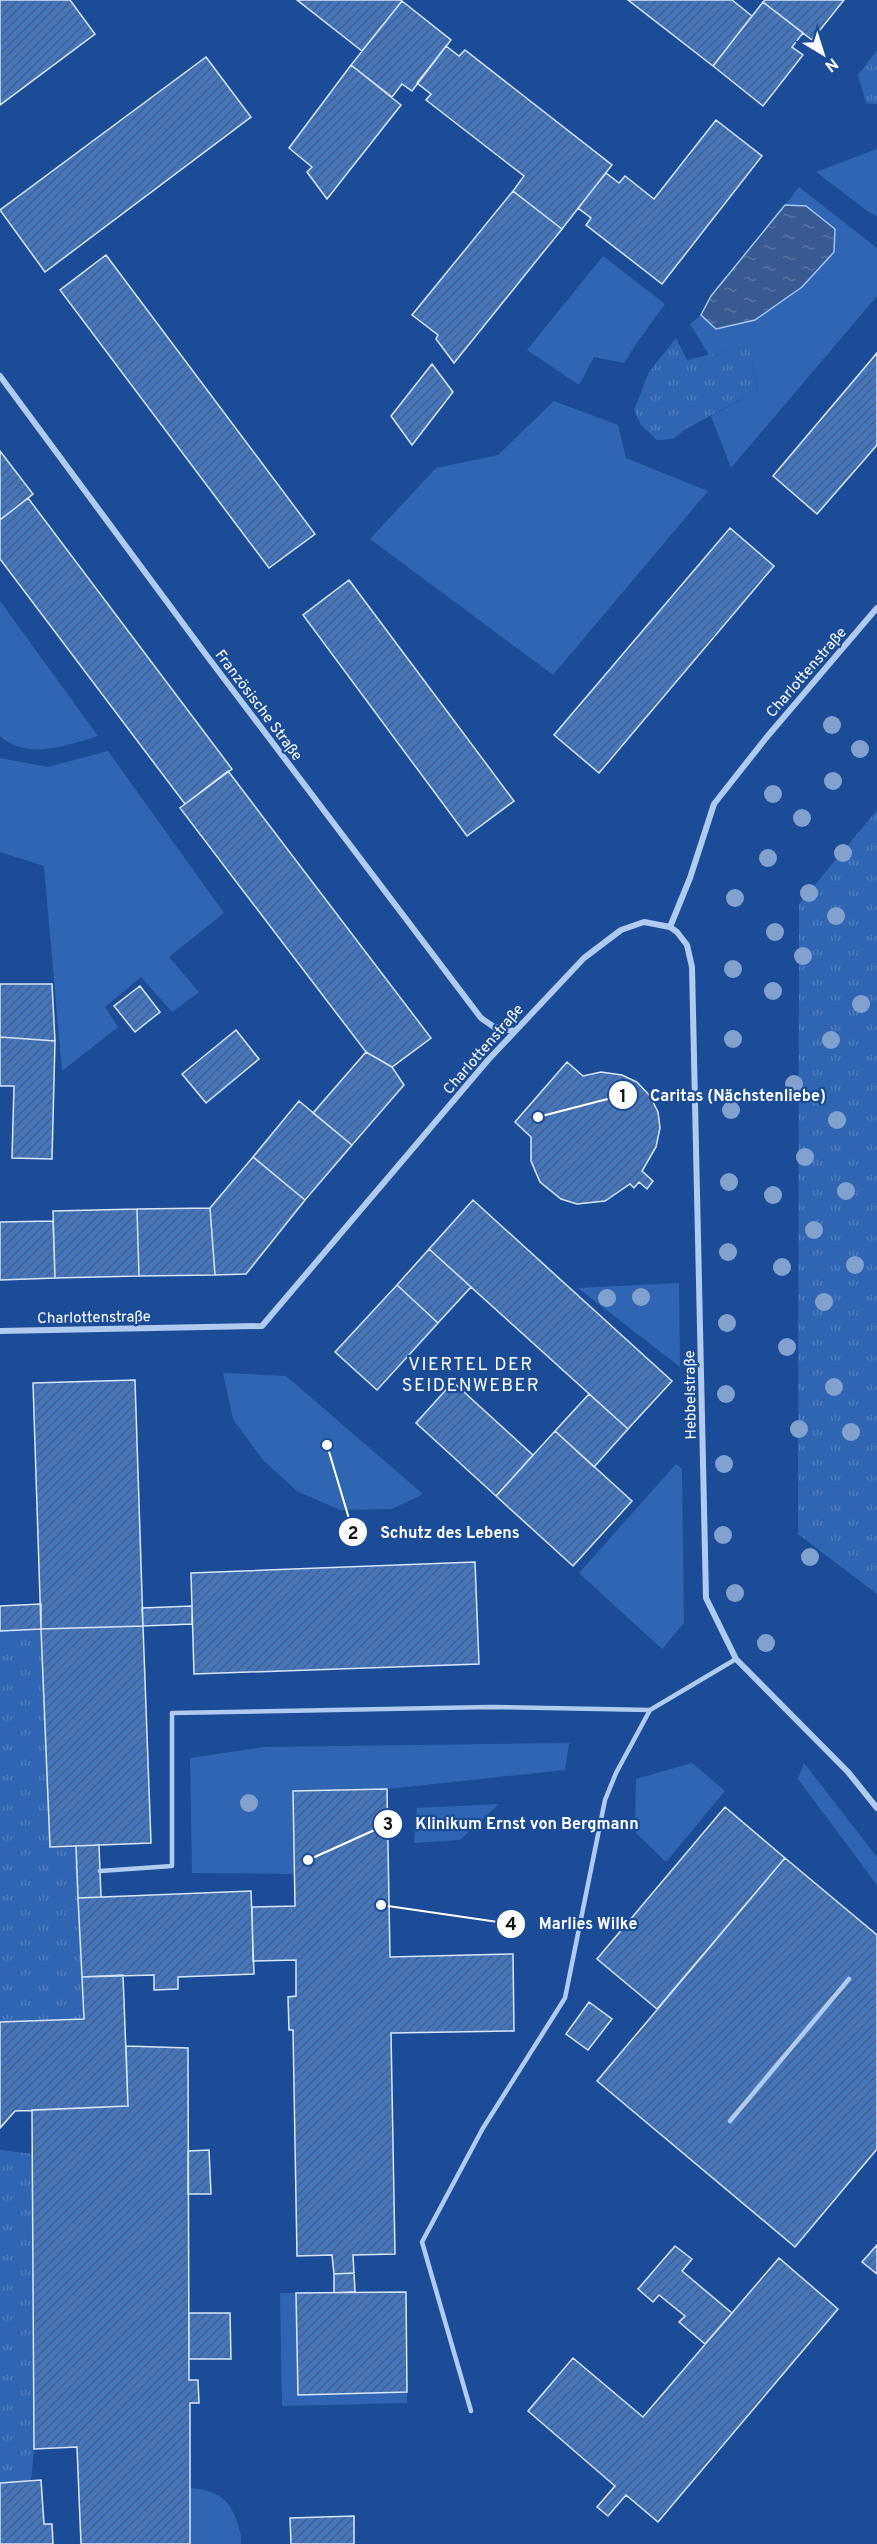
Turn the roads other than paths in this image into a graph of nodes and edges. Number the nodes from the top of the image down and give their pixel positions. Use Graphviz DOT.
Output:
graph roads {
  1 [pos="0,376"];
  2 [pos="877,608"];
  3 [pos="670,927"];
  4 [pos="514,1031"];
  5 [pos="0,1331"];
  6 [pos="736,1659"];
  7 [pos="650,1710"];
  8 [pos="877,1808"];
  9 [pos="100,1871"];
  10 [pos="849,1979"];
  11 [pos="730,2121"];
  12 [pos="471,2410"];
  1 -- 4 [label="street, Französische Straße"];
  2 -- 3 [label="street, Charlottenstraße"];
  3 -- 4 [label="street, Charlottenstraße"];
  3 -- 6 [label="street, Hebbelstraße"];
  4 -- 5 [label="street, Charlottenstraße"];
  6 -- 7 [label="lane"];
  6 -- 8 [label="street, Hebbelstraße"];
  7 -- 9 [label="lane"];
  7 -- 12 [label="lane"];
  10 -- 11 [label="lane"];
}
